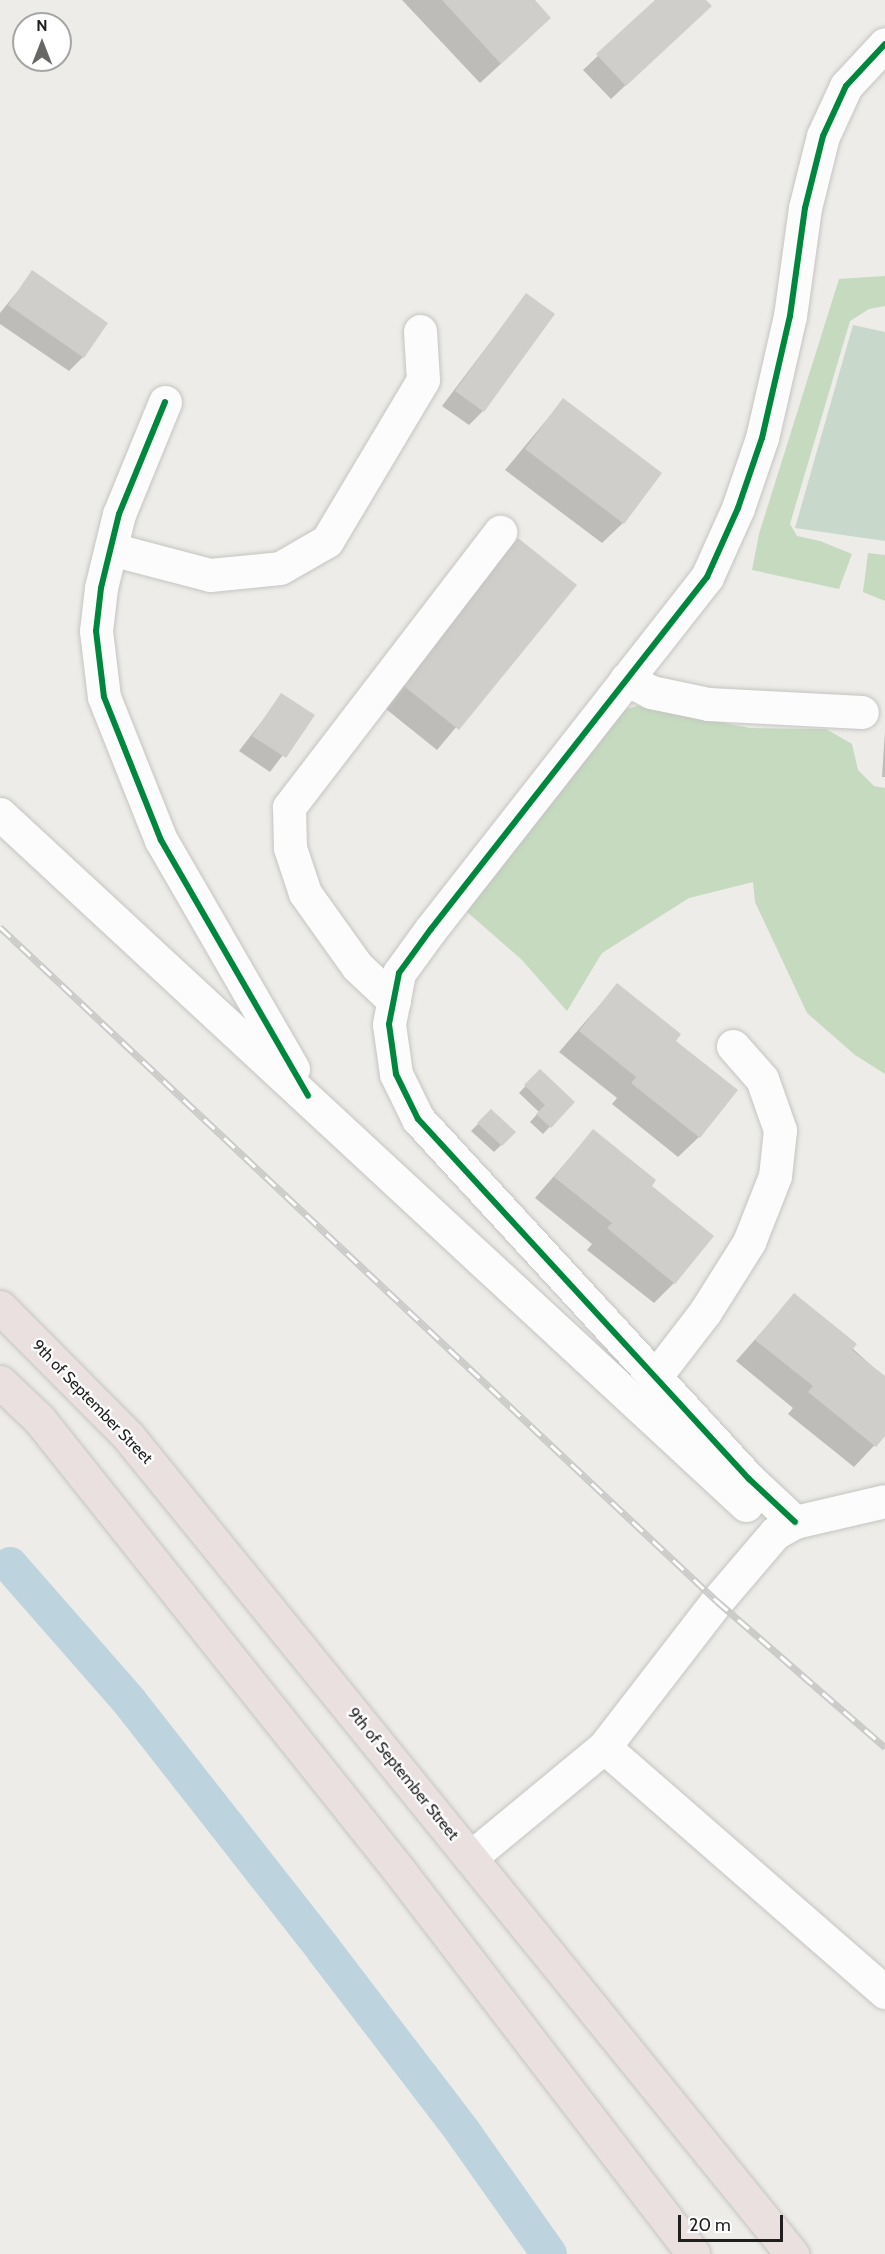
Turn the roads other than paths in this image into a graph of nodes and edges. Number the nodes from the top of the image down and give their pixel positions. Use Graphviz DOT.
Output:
graph roads {
  1 [pos="885,44"];
  2 [pos="420,331"];
  3 [pos="165,402"];
  4 [pos="500,532"];
  5 [pos="111,549"];
  6 [pos="626,679"];
  7 [pos="862,712"];
  8 [pos="0,814"];
  9 [pos="394,1001"];
  10 [pos="732,1047"];
  11 [pos="309,1096"];
  12 [pos="0,1307"];
  13 [pos="655,1377"];
  14 [pos="0,1382"];
  15 [pos="885,1501"];
  16 [pos="785,1527"];
  17 [pos="604,1746"];
  18 [pos="471,1857"];
  19 [pos="885,1992"];
  20 [pos="693,2254"];
  21 [pos="792,2254"];
  1 -- 6 [label="street"];
  2 -- 5 [label="street"];
  3 -- 5 [label="street"];
  4 -- 9 [label="street"];
  5 -- 11 [label="street"];
  6 -- 7 [label="street"];
  6 -- 9 [label="street"];
  8 -- 11 [label="street"];
  9 -- 13 [label="street"];
  10 -- 13 [label="street"];
  11 -- 16 [label="street"];
  12 -- 18 [label="highway, 9th of September Street"];
  13 -- 16 [label="street"];
  14 -- 20 [label="highway"];
  15 -- 16 [label="street"];
  16 -- 17 [label="street"];
  17 -- 18 [label="street"];
  17 -- 19 [label="street"];
  18 -- 21 [label="highway, 9th of September Street"];
}
